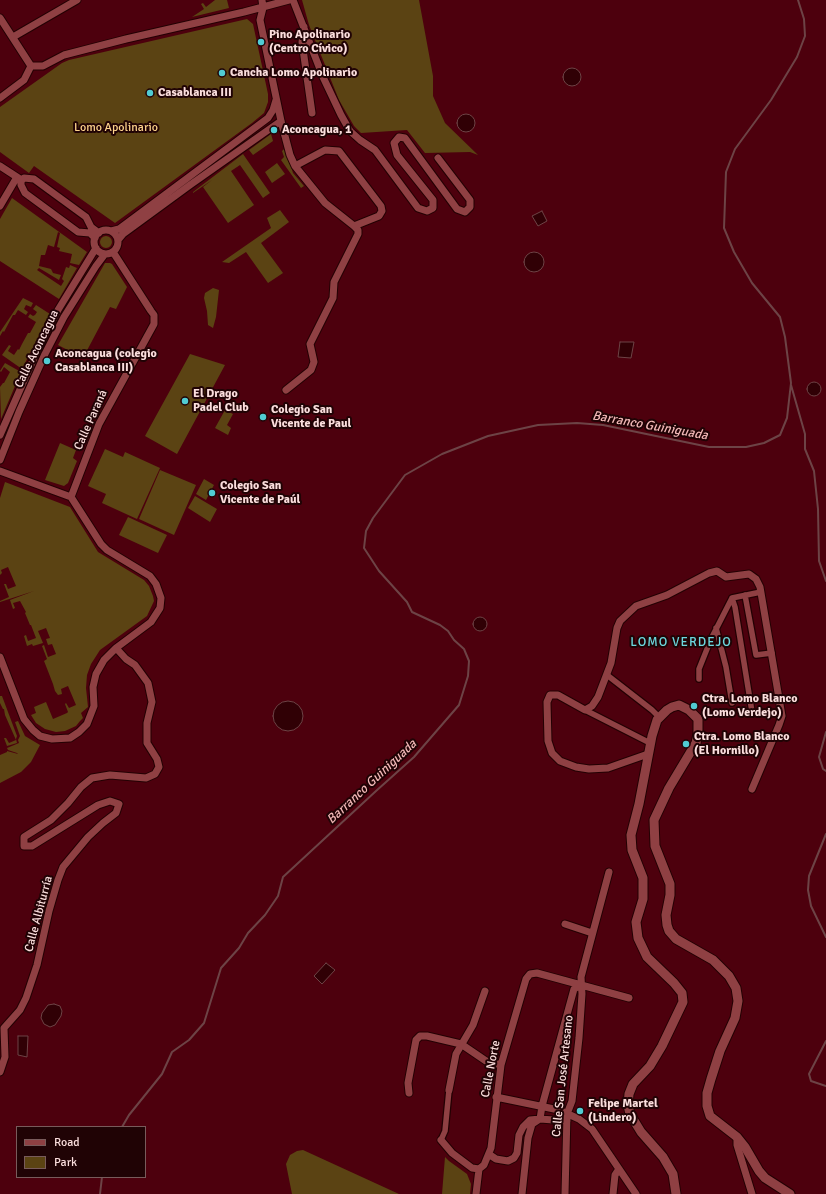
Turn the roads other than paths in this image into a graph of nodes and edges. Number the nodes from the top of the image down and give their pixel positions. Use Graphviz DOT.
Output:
graph roads {
  1 [pos="77,0"];
  2 [pos="289,0"];
  3 [pos="293,0"];
  4 [pos="262,4"];
  5 [pos="0,18"];
  6 [pos="304,27"];
  7 [pos="13,38"];
  8 [pos="31,66"];
  9 [pos="0,98"];
  10 [pos="277,98"];
  11 [pos="312,113"];
  12 [pos="281,121"];
  13 [pos="438,158"];
  14 [pos="0,166"];
  15 [pos="295,166"];
  16 [pos="19,179"];
  17 [pos="0,206"];
  18 [pos="89,222"];
  19 [pos="354,226"];
  20 [pos="111,231"];
  21 [pos="81,232"];
  22 [pos="97,235"];
  23 [pos="118,240"];
  24 [pos="96,248"];
  25 [pos="113,252"];
  26 [pos="105,254"];
  27 [pos="286,390"];
  28 [pos="0,435"];
  29 [pos="0,460"];
  30 [pos="0,471"];
  31 [pos="71,497"];
  32 [pos="761,592"];
  33 [pos="746,595"];
  34 [pos="732,598"];
  35 [pos="716,628"];
  36 [pos="116,648"];
  37 [pos="772,653"];
  38 [pos="0,657"];
  39 [pos="607,675"];
  40 [pos="699,679"];
  41 [pos="732,703"];
  42 [pos="585,710"];
  43 [pos="752,712"];
  44 [pos="659,717"];
  45 [pos="650,743"];
  46 [pos="648,754"];
  47 [pos="752,789"];
  48 [pos="609,872"];
  49 [pos="565,924"];
  50 [pos="592,932"];
  51 [pos="581,985"];
  52 [pos="485,991"];
  53 [pos="629,998"];
  54 [pos="461,1044"];
  55 [pos="501,1065"];
  56 [pos="0,1072"];
  57 [pos="449,1090"];
  58 [pos="409,1093"];
  59 [pos="496,1098"];
  60 [pos="542,1106"];
  61 [pos="567,1117"];
  62 [pos="540,1118"];
  63 [pos="737,1137"];
  64 [pos="441,1140"];
  65 [pos="490,1155"];
  66 [pos="479,1169"];
  67 [pos="619,1169"];
  68 [pos="677,1193"];
  69 [pos="476,1194"];
  70 [pos="522,1194"];
  71 [pos="565,1194"];
  72 [pos="613,1194"];
  73 [pos="636,1194"];
  74 [pos="752,1194"];
  75 [pos="790,1194"];
  1 -- 7 [label="street"];
  2 -- 4 [label="street"];
  3 -- 6 [label="street"];
  4 -- 8 [label="street"];
  4 -- 10 [label="street"];
  5 -- 7 [label="street"];
  6 -- 11 [label="street"];
  6 -- 13 [label="street"];
  7 -- 8 [label="street"];
  8 -- 9 [label="street"];
  10 -- 12 [label="street"];
  10 -- 20 [label="street"];
  12 -- 15 [label="street"];
  12 -- 23 [label="street"];
  14 -- 16 [label="street"];
  15 -- 19 [label="street"];
  15 -- 19 [label="street"];
  16 -- 17 [label="street"];
  16 -- 18 [label="street"];
  16 -- 21 [label="street"];
  18 -- 21 [label="street"];
  18 -- 22 [label="street"];
  19 -- 27 [label="street"];
  20 -- 22 [label="street"];
  20 -- 23 [label="street"];
  21 -- 22 [label="street"];
  22 -- 24 [label="street"];
  23 -- 25 [label="street"];
  24 -- 26 [label="street"];
  24 -- 28 [label="street, Calle Aconcagua"];
  25 -- 26 [label="street"];
  25 -- 31 [label="street, Calle Paraná"];
  26 -- 29 [label="street, Calle Aconcagua"];
  30 -- 31 [label="street"];
  31 -- 36 [label="street"];
  32 -- 33 [label="street"];
  32 -- 37 [label="street"];
  32 -- 39 [label="street"];
  33 -- 34 [label="street"];
  33 -- 37 [label="street"];
  34 -- 35 [label="street"];
  34 -- 43 [label="street"];
  35 -- 40 [label="street"];
  35 -- 41 [label="street"];
  36 -- 38 [label="street"];
  36 -- 56 [label="street, Calle Albiturría"];
  37 -- 47 [label="street"];
  39 -- 42 [label="street"];
  39 -- 44 [label="street"];
  42 -- 45 [label="street"];
  42 -- 46 [label="street"];
  44 -- 45 [label="street"];
  44 -- 63 [label="street"];
  45 -- 46 [label="street"];
  46 -- 68 [label="street"];
  48 -- 50 [label="street"];
  49 -- 50 [label="street"];
  50 -- 51 [label="street"];
  51 -- 53 [label="street"];
  51 -- 55 [label="street, Calle Norte"];
  51 -- 60 [label="street"];
  51 -- 61 [label="street, Calle San José Artesano"];
  52 -- 54 [label="street"];
  54 -- 55 [label="street"];
  54 -- 57 [label="street"];
  54 -- 58 [label="street"];
  55 -- 59 [label="street, Calle Norte"];
  57 -- 64 [label="street"];
  59 -- 60 [label="street"];
  59 -- 65 [label="street, Calle Norte"];
  60 -- 61 [label="street"];
  60 -- 62 [label="street"];
  61 -- 62 [label="street"];
  61 -- 67 [label="street"];
  61 -- 71 [label="street, Calle San José Artesano"];
  62 -- 65 [label="street"];
  62 -- 70 [label="street"];
  63 -- 74 [label="street"];
  63 -- 75 [label="street"];
  64 -- 66 [label="street"];
  65 -- 66 [label="street, Calle Norte"];
  66 -- 69 [label="street"];
  67 -- 72 [label="street"];
  67 -- 73 [label="street"];
}
